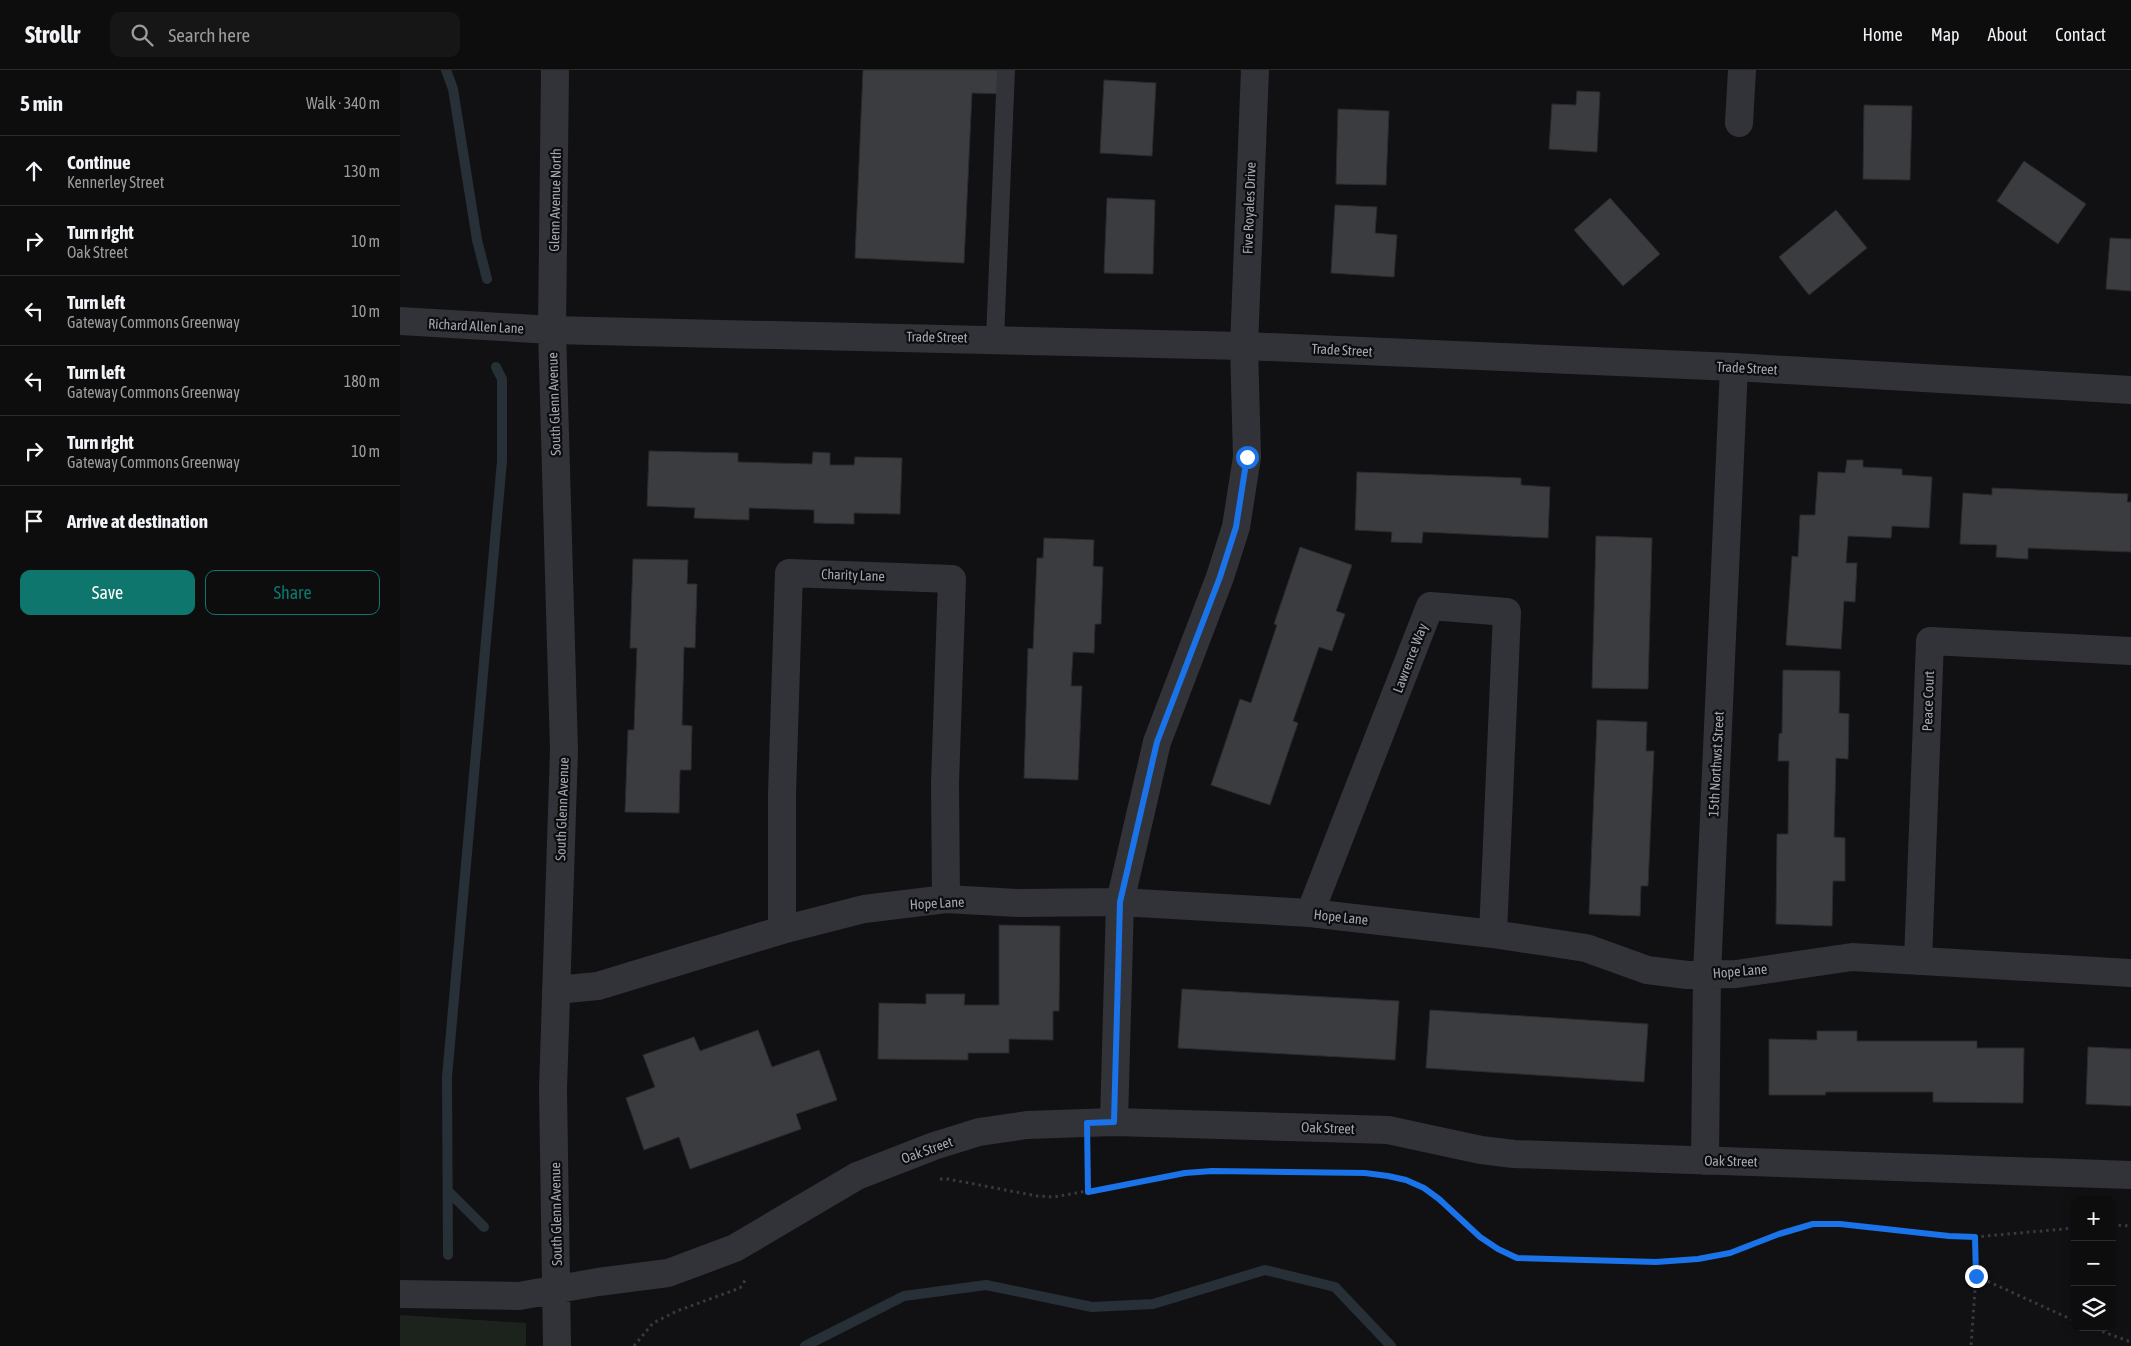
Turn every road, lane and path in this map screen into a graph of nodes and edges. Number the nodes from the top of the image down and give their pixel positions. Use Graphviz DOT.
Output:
graph roads {
  1 [pos="555,70"];
  2 [pos="1006,70"];
  3 [pos="1255,70"];
  4 [pos="1742,70"];
  5 [pos="1739,123"];
  6 [pos="400,321"];
  7 [pos="552,330"];
  8 [pos="995,338"];
  9 [pos="1244,346"];
  10 [pos="1734,367"];
  11 [pos="2131,390"];
  12 [pos="2131,651"];
  13 [pos="946,899"];
  14 [pos="1120,902"];
  15 [pos="1310,913"];
  16 [pos="782,930"];
  17 [pos="1493,934"];
  18 [pos="1918,961"];
  19 [pos="2131,973"];
  20 [pos="1707,974"];
  21 [pos="556,990"];
  22 [pos="1114,1122"];
  23 [pos="1087,1123"];
  24 [pos="1705,1161"];
  25 [pos="2131,1175"];
  26 [pos="934,1180"];
  27 [pos="1088,1192"];
  28 [pos="2116,1225"];
  29 [pos="2131,1226"];
  30 [pos="2071,1228"];
  31 [pos="1975,1237"];
  32 [pos="1976,1276"];
  33 [pos="748,1277"];
  34 [pos="557,1288"];
  35 [pos="400,1294"];
  36 [pos="2071,1318"];
  37 [pos="2101,1331"];
  38 [pos="2131,1342"];
  39 [pos="557,1346"];
  40 [pos="634,1346"];
  41 [pos="1971,1346"];
  1 -- 7 [label="street, Glenn Avenue North"];
  2 -- 8 [label="lane"];
  3 -- 9 [label="street, Five Royales Drive"];
  4 -- 5 [label="street"];
  6 -- 7 [label="street, Richard Allen Lane"];
  7 -- 8 [label="street, Trade Street"];
  7 -- 21 [label="street, South Glenn Avenue"];
  8 -- 9 [label="street, Trade Street"];
  9 -- 10 [label="street, Trade Street"];
  9 -- 14 [label="street, Five Royales Drive"];
  10 -- 11 [label="street, Trade Street"];
  10 -- 20 [label="street, 15th Northwst Street"];
  12 -- 18 [label="street, Peace Court"];
  13 -- 14 [label="street, Hope Lane"];
  13 -- 16 [label="street, Hope Lane"];
  13 -- 16 [label="street, Charity Lane"];
  14 -- 15 [label="street, Hope Lane"];
  14 -- 22 [label="street, Five Royales Drive"];
  15 -- 17 [label="street, Hope Lane"];
  15 -- 17 [label="street, Lawrence Way"];
  16 -- 21 [label="street, Hope Lane"];
  17 -- 20 [label="street, Hope Lane"];
  18 -- 19 [label="street, Hope Lane"];
  18 -- 20 [label="street, Hope Lane"];
  20 -- 24 [label="street, 15th Northwst Street"];
  21 -- 34 [label="street, South Glenn Avenue"];
  22 -- 23 [label="street, Oak Street"];
  22 -- 24 [label="street, Oak Street"];
  23 -- 27 [label="path"];
  23 -- 34 [label="street, Oak Street"];
  24 -- 25 [label="street, Oak Street"];
  26 -- 27 [label="path"];
  27 -- 31 [label="path"];
  28 -- 29 [label="path"];
  30 -- 31 [label="path"];
  31 -- 32 [label="path"];
  32 -- 36 [label="path"];
  32 -- 41 [label="path"];
  33 -- 40 [label="path"];
  34 -- 35 [label="street, Oak Street"];
  34 -- 39 [label="street, South Glenn Avenue"];
  37 -- 38 [label="path"];
}
